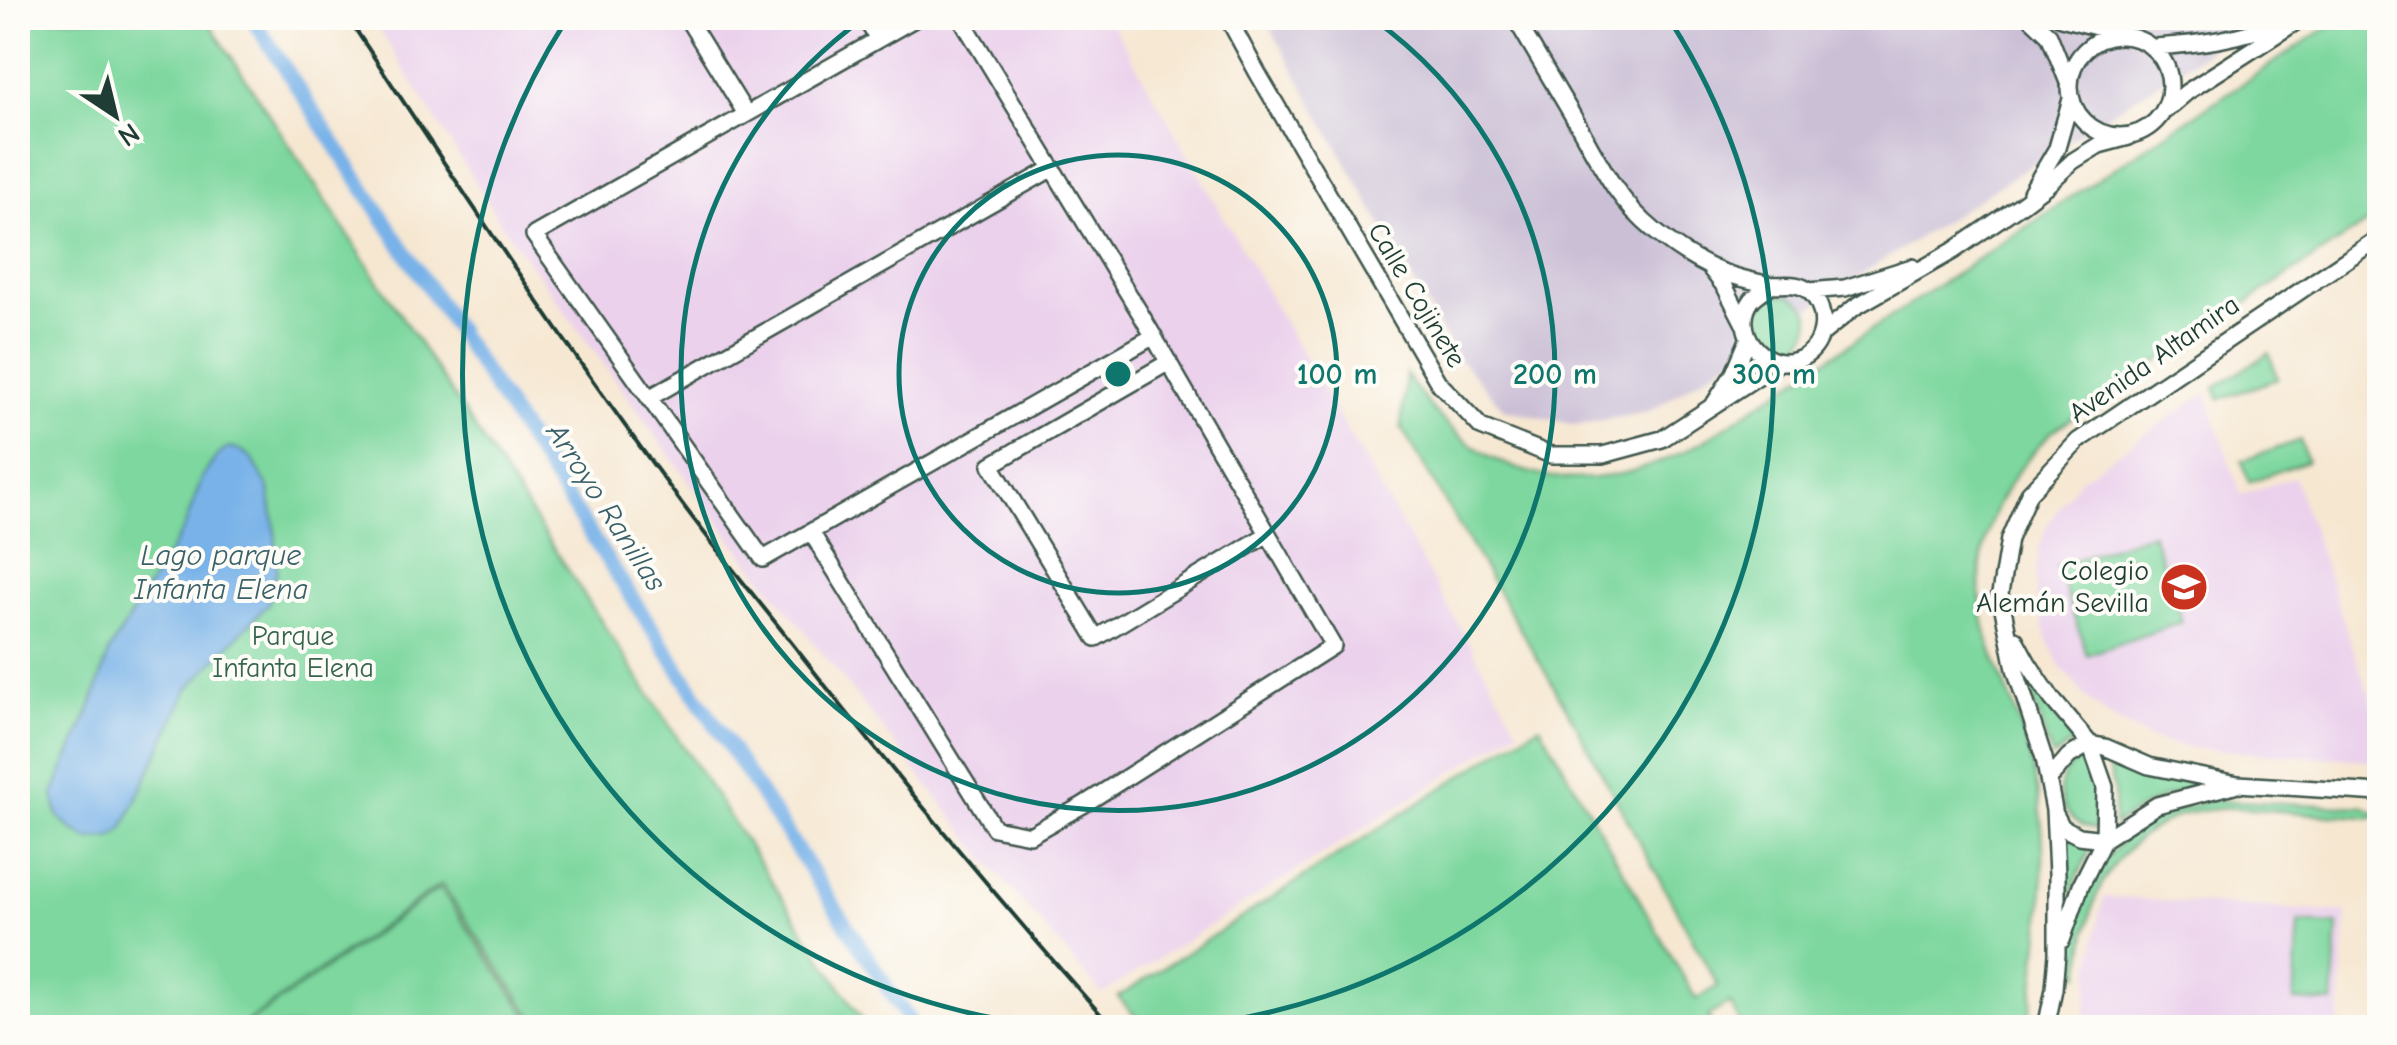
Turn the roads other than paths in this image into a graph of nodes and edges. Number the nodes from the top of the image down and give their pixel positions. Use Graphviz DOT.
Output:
graph roads {
  1 [pos="688,18"];
  2 [pos="865,18"];
  3 [pos="916,18"];
  4 [pos="961,18"];
  5 [pos="1228,18"];
  6 [pos="1515,18"];
  7 [pos="2031,18"];
  8 [pos="2061,18"];
  9 [pos="2290,18"];
  10 [pos="2302,18"];
  11 [pos="2124,34"];
  12 [pos="878,40"];
  13 [pos="2155,47"];
  14 [pos="2070,92"];
  15 [pos="2166,110"];
  16 [pos="746,114"];
  17 [pos="2130,137"];
  18 [pos="1053,168"];
  19 [pos="2023,203"];
  20 [pos="2380,237"];
  21 [pos="1952,251"];
  22 [pos="1710,268"];
  23 [pos="1770,286"];
  24 [pos="1809,291"];
  25 [pos="1746,332"];
  26 [pos="1822,333"];
  27 [pos="1154,336"];
  28 [pos="1168,362"];
  29 [pos="1780,362"];
  30 [pos="649,398"];
  31 [pos="1712,408"];
  32 [pos="811,532"];
  33 [pos="1268,534"];
  34 [pos="2006,622"];
  35 [pos="2090,744"];
  36 [pos="2049,778"];
  37 [pos="2238,784"];
  38 [pos="2380,793"];
  39 [pos="2054,810"];
  40 [pos="2104,839"];
  41 [pos="2057,954"];
  42 [pos="2053,991"];
  43 [pos="2046,1028"];
  44 [pos="2058,1028"];
  1 -- 16 [label="street"];
  2 -- 12 [label="street"];
  3 -- 12 [label="street"];
  4 -- 18 [label="street"];
  5 -- 31 [label="street, Calle Cojinete"];
  6 -- 22 [label="street"];
  7 -- 14 [label="street"];
  8 -- 11 [label="street"];
  9 -- 13 [label="street"];
  10 -- 15 [label="street"];
  11 -- 13 [label="street"];
  11 -- 14 [label="street"];
  12 -- 16 [label="street"];
  13 -- 15 [label="street"];
  14 -- 17 [label="street"];
  14 -- 19 [label="street"];
  15 -- 17 [label="street"];
  16 -- 30 [label="street"];
  17 -- 19 [label="street"];
  18 -- 27 [label="street"];
  18 -- 30 [label="street"];
  19 -- 21 [label="street"];
  20 -- 34 [label="street, Avenida Altamira"];
  21 -- 24 [label="street"];
  21 -- 26 [label="street"];
  22 -- 23 [label="street"];
  22 -- 25 [label="street"];
  23 -- 24 [label="street"];
  23 -- 25 [label="street"];
  24 -- 26 [label="street"];
  25 -- 29 [label="street"];
  25 -- 31 [label="street, Calle Cojinete"];
  26 -- 29 [label="street"];
  27 -- 28 [label="street"];
  27 -- 32 [label="street"];
  28 -- 33 [label="street"];
  28 -- 33 [label="street"];
  29 -- 31 [label="street, Calle Cojinete"];
  30 -- 32 [label="street"];
  32 -- 33 [label="street"];
  34 -- 35 [label="street, Avenida Altamira"];
  34 -- 36 [label="street, Avenida Altamira"];
  35 -- 36 [label="street"];
  35 -- 37 [label="street"];
  35 -- 40 [label="street, Avenida Altamira"];
  36 -- 39 [label="street, Avenida Altamira"];
  37 -- 38 [label="street"];
  37 -- 40 [label="street"];
  39 -- 40 [label="street"];
  39 -- 41 [label="street, Avenida Altamira"];
  40 -- 41 [label="street, Avenida Altamira"];
  41 -- 42 [label="street, Avenida Altamira"];
  42 -- 43 [label="street, Avenida Altamira"];
  42 -- 44 [label="street, Avenida Altamira"];
}
